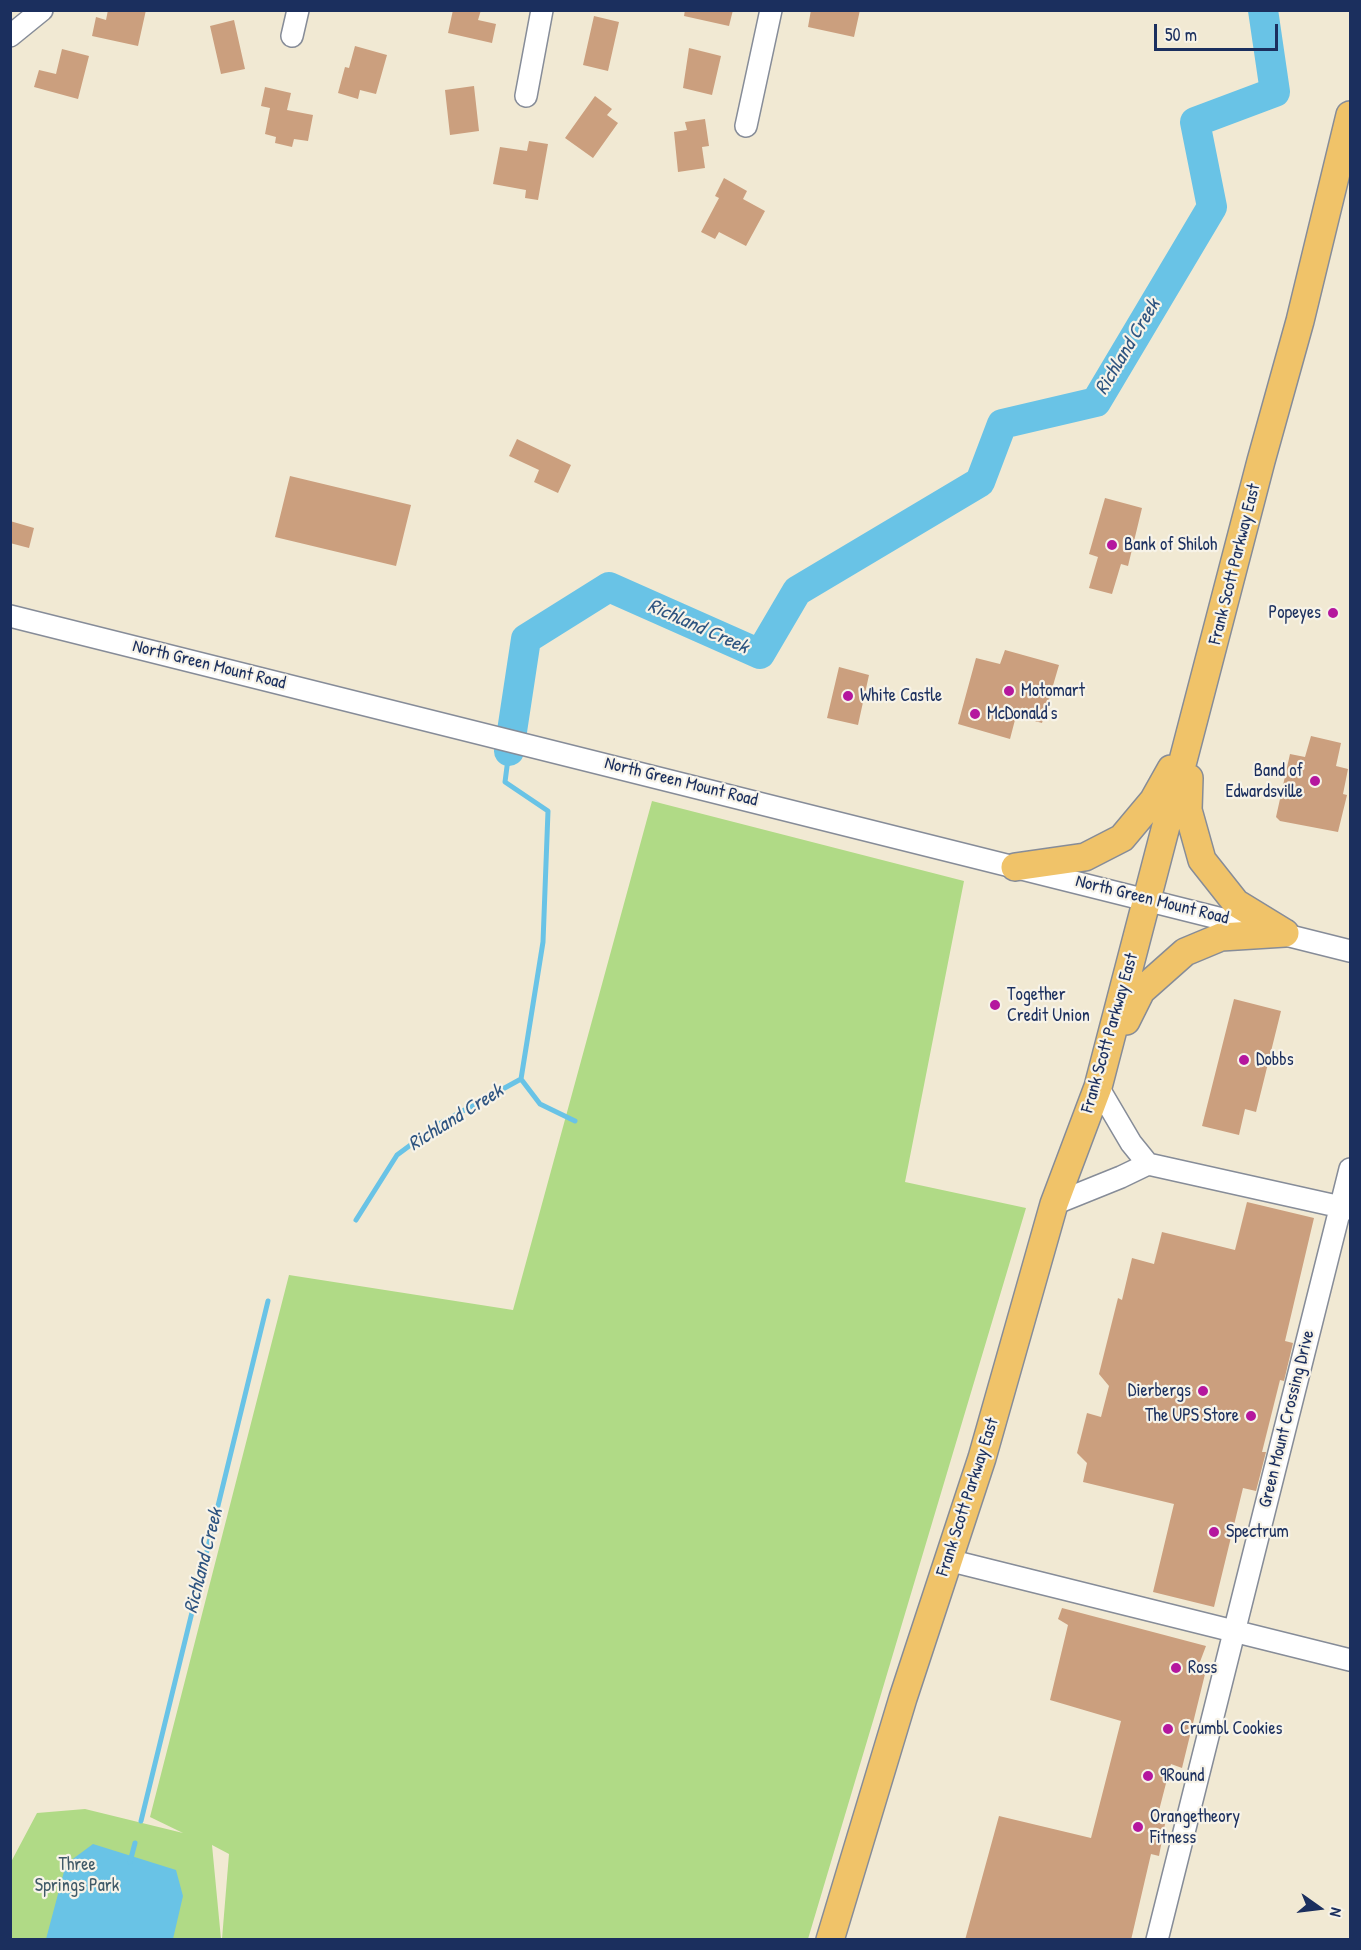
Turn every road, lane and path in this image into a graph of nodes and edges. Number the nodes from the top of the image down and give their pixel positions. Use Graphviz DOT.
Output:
graph roads {
  1 [pos="42,10"];
  2 [pos="298,10"];
  3 [pos="542,10"];
  4 [pos="771,10"];
  5 [pos="10,36"];
  6 [pos="292,36"];
  7 [pos="526,96"];
  8 [pos="1350,115"];
  9 [pos="746,126"];
  10 [pos="10,616"];
  11 [pos="1191,734"];
  12 [pos="1015,867"];
  13 [pos="1148,899"];
  14 [pos="1285,933"];
  15 [pos="1348,953"];
  16 [pos="1101,1076"];
  17 [pos="1148,1164"];
  18 [pos="1350,1169"];
  19 [pos="1054,1204"];
  20 [pos="1346,1208"];
  21 [pos="948,1560"];
  22 [pos="1233,1631"];
  23 [pos="1350,1660"];
  24 [pos="830,1940"];
  25 [pos="1157,1940"];
  1 -- 5 [label="street"];
  2 -- 6 [label="street"];
  3 -- 7 [label="street"];
  4 -- 9 [label="street"];
  8 -- 11 [label="main road, Frank Scott Parkway East"];
  10 -- 12 [label="street, North Green Mount Road"];
  11 -- 12 [label="main road"];
  11 -- 13 [label="main road, Frank Scott Parkway East"];
  11 -- 14 [label="main road"];
  12 -- 13 [label="street, North Green Mount Road"];
  13 -- 14 [label="street, North Green Mount Road"];
  13 -- 16 [label="main road, Frank Scott Parkway East"];
  14 -- 15 [label="street, North Green Mount Road"];
  14 -- 16 [label="main road"];
  16 -- 17 [label="street"];
  16 -- 19 [label="main road, Frank Scott Parkway East"];
  17 -- 19 [label="street"];
  17 -- 20 [label="street"];
  18 -- 20 [label="street, Green Mount Crossing Drive"];
  19 -- 21 [label="main road, Frank Scott Parkway East"];
  20 -- 22 [label="street, Green Mount Crossing Drive"];
  21 -- 22 [label="street"];
  21 -- 24 [label="main road, Frank Scott Parkway East"];
  22 -- 23 [label="street"];
  22 -- 25 [label="street, Green Mount Crossing Drive"];
}
